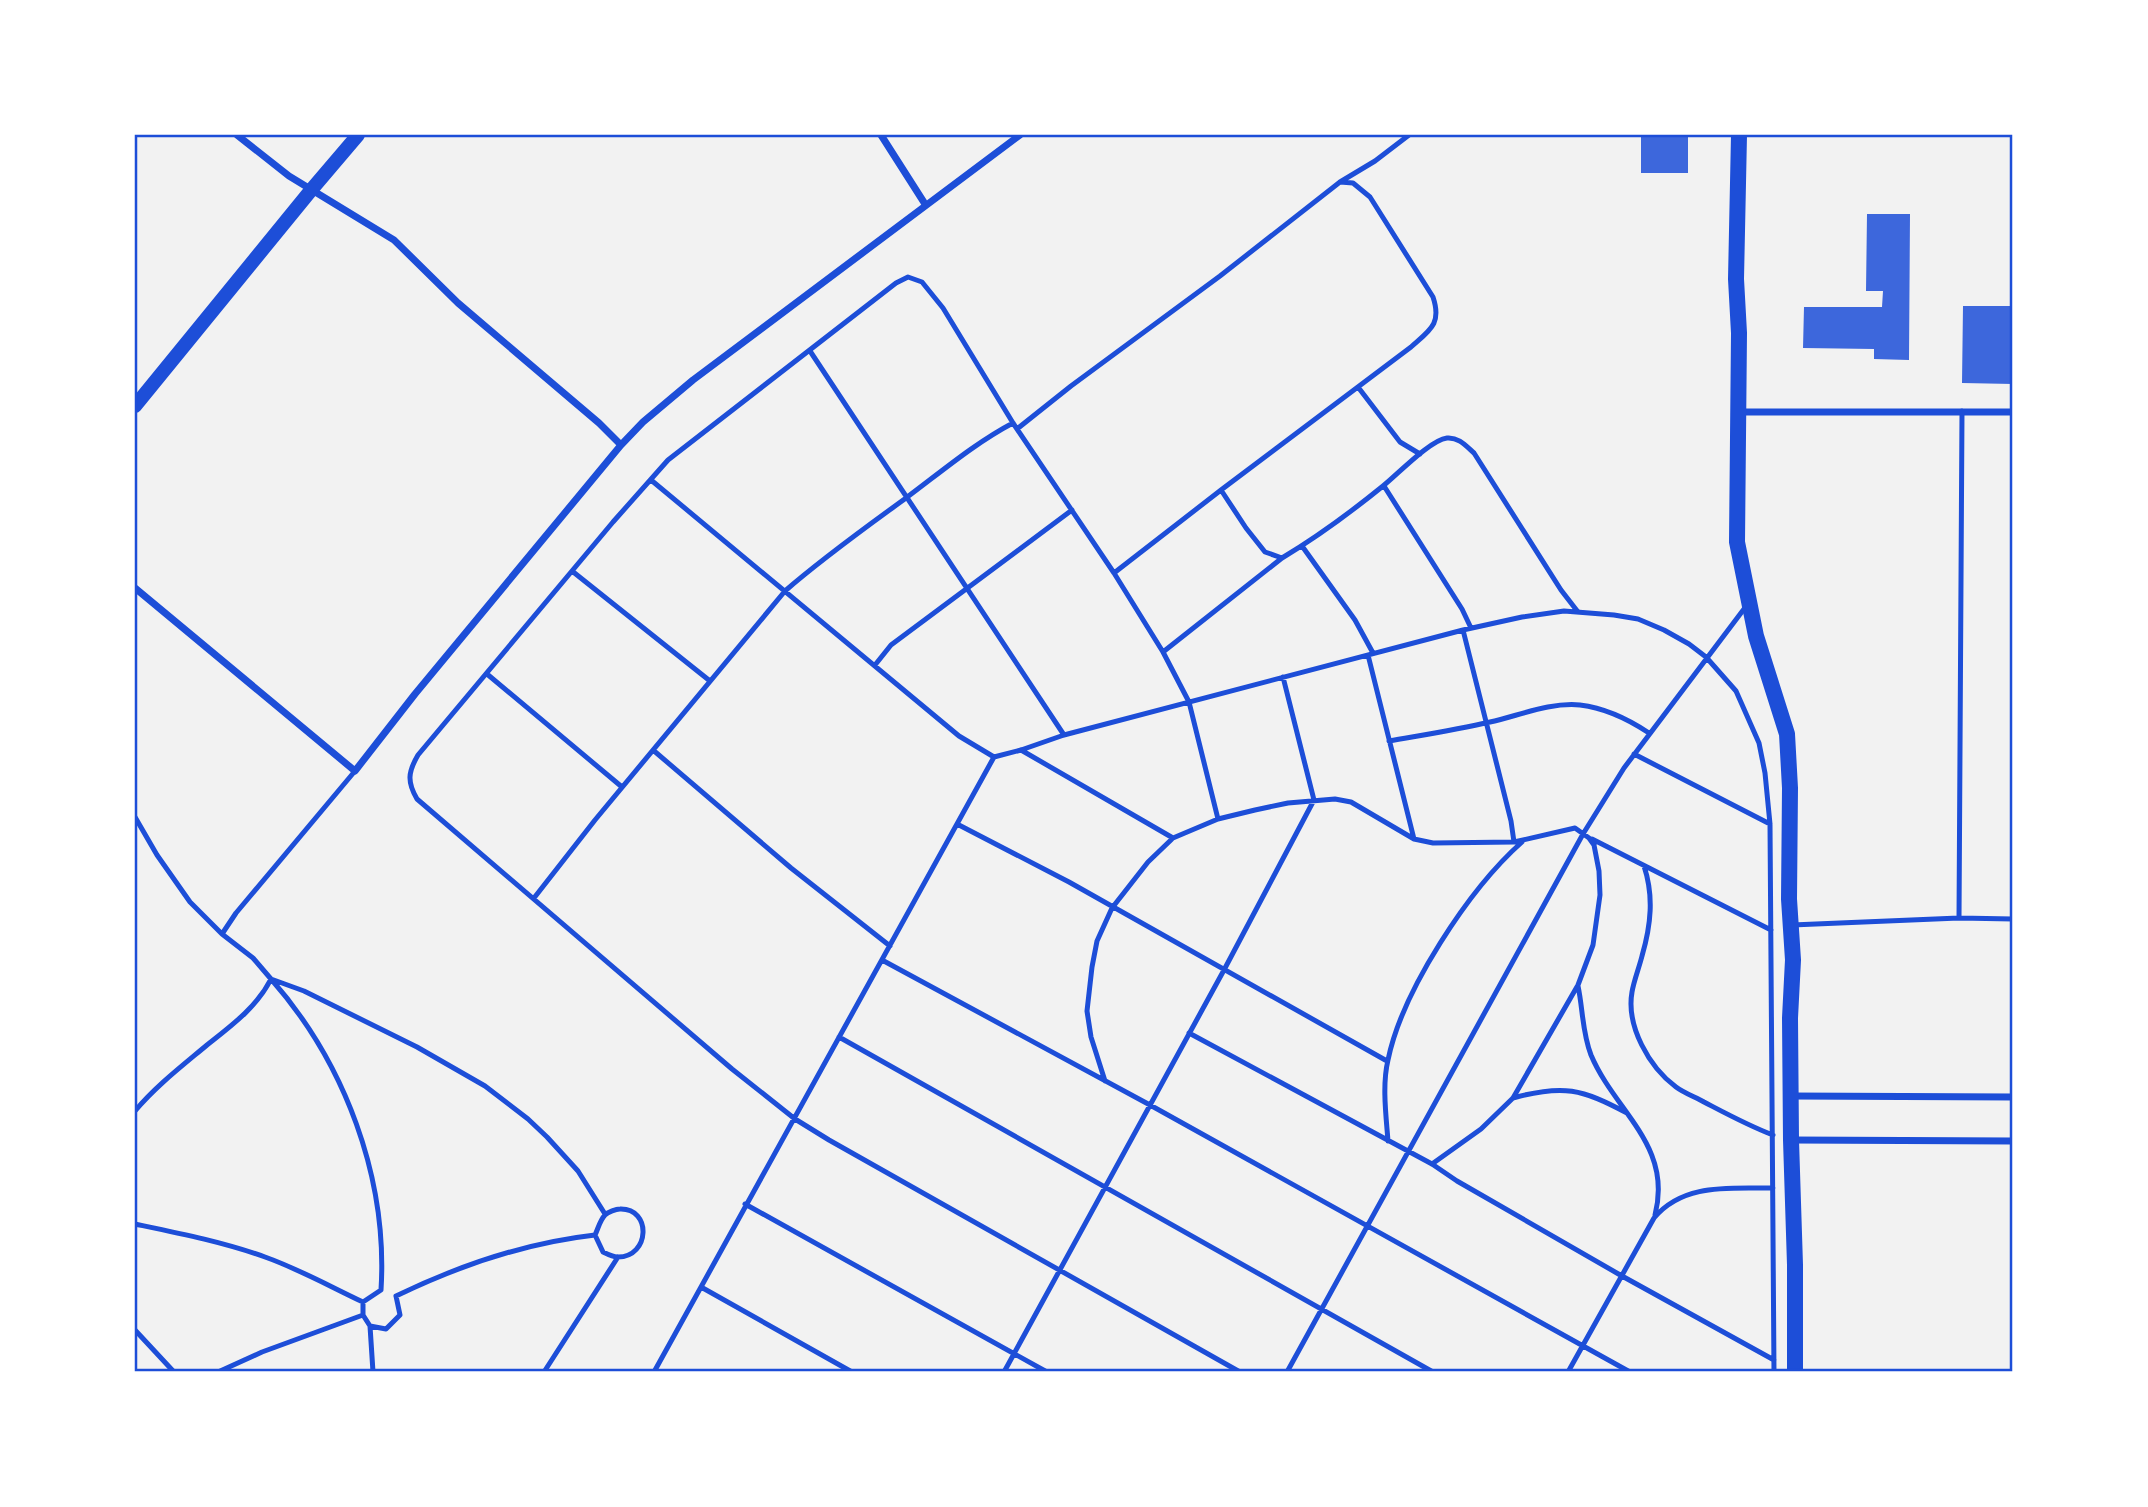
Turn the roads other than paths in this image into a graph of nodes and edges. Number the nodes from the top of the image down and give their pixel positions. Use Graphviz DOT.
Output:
graph roads {
  1 [pos="237,135"];
  2 [pos="358,135"];
  3 [pos="881,135"];
  4 [pos="1020,135"];
  5 [pos="1409,135"];
  6 [pos="1740,135"];
  7 [pos="1340,182"];
  8 [pos="312,189"];
  9 [pos="925,204"];
  10 [pos="810,351"];
  11 [pos="1358,387"];
  12 [pos="135,406"];
  13 [pos="1962,411"];
  14 [pos="1737,412"];
  15 [pos="2013,412"];
  16 [pos="1013,423"];
  17 [pos="1017,429"];
  18 [pos="621,445"];
  19 [pos="1420,454"];
  20 [pos="651,480"];
  21 [pos="1384,486"];
  22 [pos="1221,490"];
  23 [pos="906,498"];
  24 [pos="1072,510"];
  25 [pos="1302,546"];
  26 [pos="1282,558"];
  27 [pos="572,571"];
  28 [pos="1114,573"];
  29 [pos="966,587"];
  30 [pos="135,588"];
  31 [pos="785,591"];
  32 [pos="1748,603"];
  33 [pos="1578,612"];
  34 [pos="1471,628"];
  35 [pos="1463,630"];
  36 [pos="1163,652"];
  37 [pos="1371,654"];
  38 [pos="1706,657"];
  39 [pos="875,665"];
  40 [pos="487,674"];
  41 [pos="1283,677"];
  42 [pos="710,681"];
  43 [pos="1189,702"];
  44 [pos="1487,723"];
  45 [pos="1649,733"];
  46 [pos="1064,735"];
  47 [pos="1389,741"];
  48 [pos="653,750"];
  49 [pos="1021,750"];
  50 [pos="1634,754"];
  51 [pos="993,757"];
  52 [pos="355,771"];
  53 [pos="622,787"];
  54 [pos="1314,800"];
  55 [pos="135,817"];
  56 [pos="1218,818"];
  57 [pos="957,824"];
  58 [pos="1770,824"];
  59 [pos="1583,834"];
  60 [pos="1173,838"];
  61 [pos="1589,838"];
  62 [pos="1413,839"];
  63 [pos="1523,841"];
  64 [pos="1514,842"];
  65 [pos="1644,866"];
  66 [pos="534,898"];
  67 [pos="1112,908"];
  68 [pos="1959,918"];
  69 [pos="2013,919"];
  70 [pos="1792,925"];
  71 [pos="1772,930"];
  72 [pos="222,934"];
  73 [pos="890,946"];
  74 [pos="882,960"];
  75 [pos="1224,970"];
  76 [pos="271,979"];
  77 [pos="1578,985"];
  78 [pos="1189,1033"];
  79 [pos="839,1037"];
  80 [pos="1387,1062"];
  81 [pos="1105,1081"];
  82 [pos="1791,1096"];
  83 [pos="2013,1097"];
  84 [pos="1513,1098"];
  85 [pos="1150,1105"];
  86 [pos="135,1111"];
  87 [pos="1629,1115"];
  88 [pos="796,1119"];
  89 [pos="1773,1135"];
  90 [pos="1388,1140"];
  91 [pos="1791,1140"];
  92 [pos="2013,1140"];
  93 [pos="1408,1152"];
  94 [pos="1432,1164"];
  95 [pos="1105,1187"];
  96 [pos="1773,1188"];
  97 [pos="745,1204"];
  98 [pos="605,1214"];
  99 [pos="1654,1218"];
  100 [pos="135,1224"];
  101 [pos="1367,1227"];
  102 [pos="595,1235"];
  103 [pos="618,1257"];
  104 [pos="1060,1271"];
  105 [pos="1622,1276"];
  106 [pos="701,1287"];
  107 [pos="381,1290"];
  108 [pos="396,1296"];
  109 [pos="363,1302"];
  110 [pos="1321,1309"];
  111 [pos="363,1315"];
  112 [pos="370,1325"];
  113 [pos="135,1330"];
  114 [pos="1583,1346"];
  115 [pos="1014,1354"];
  116 [pos="1774,1360"];
  117 [pos="657,1371"];
  118 [pos="174,1372"];
  119 [pos="218,1372"];
  120 [pos="373,1372"];
  121 [pos="544,1372"];
  122 [pos="852,1372"];
  123 [pos="1004,1372"];
  124 [pos="1047,1372"];
  125 [pos="1240,1372"];
  126 [pos="1287,1372"];
  127 [pos="1433,1372"];
  128 [pos="1568,1372"];
  129 [pos="1630,1372"];
  130 [pos="1774,1372"];
  131 [pos="1795,1372"];
  1 -- 8 [label="street"];
  2 -- 8 [label="main road"];
  3 -- 9 [label="street"];
  4 -- 9 [label="street"];
  5 -- 7 [label="lane"];
  6 -- 14 [label="main road"];
  7 -- 11 [label="lane"];
  7 -- 17 [label="lane"];
  8 -- 12 [label="main road"];
  8 -- 18 [label="street"];
  9 -- 18 [label="street"];
  10 -- 16 [label="lane"];
  10 -- 20 [label="lane"];
  10 -- 23 [label="lane"];
  11 -- 19 [label="lane"];
  11 -- 22 [label="lane"];
  13 -- 14 [label="street"];
  13 -- 15 [label="street"];
  13 -- 68 [label="lane"];
  14 -- 32 [label="main road"];
  16 -- 17 [label="lane"];
  16 -- 23 [label="lane"];
  17 -- 24 [label="lane"];
  18 -- 52 [label="street"];
  19 -- 21 [label="lane"];
  19 -- 33 [label="lane"];
  20 -- 27 [label="lane"];
  20 -- 31 [label="lane"];
  21 -- 25 [label="lane"];
  21 -- 34 [label="lane"];
  22 -- 26 [label="lane"];
  22 -- 28 [label="lane"];
  23 -- 29 [label="lane"];
  23 -- 31 [label="lane"];
  24 -- 28 [label="lane"];
  24 -- 29 [label="lane"];
  25 -- 26 [label="lane"];
  25 -- 37 [label="lane"];
  26 -- 36 [label="lane"];
  27 -- 40 [label="lane"];
  27 -- 42 [label="lane"];
  28 -- 36 [label="lane"];
  29 -- 39 [label="lane"];
  29 -- 46 [label="lane"];
  30 -- 52 [label="street"];
  31 -- 39 [label="lane"];
  31 -- 42 [label="lane"];
  32 -- 38 [label="lane"];
  32 -- 70 [label="main road"];
  33 -- 34 [label="lane"];
  33 -- 38 [label="lane"];
  34 -- 35 [label="lane"];
  35 -- 37 [label="lane"];
  35 -- 44 [label="lane"];
  36 -- 43 [label="lane"];
  37 -- 41 [label="lane"];
  37 -- 47 [label="lane"];
  38 -- 45 [label="lane"];
  38 -- 58 [label="lane"];
  39 -- 51 [label="lane"];
  40 -- 53 [label="lane"];
  40 -- 66 [label="lane"];
  41 -- 43 [label="lane"];
  41 -- 54 [label="lane"];
  42 -- 48 [label="lane"];
  43 -- 46 [label="lane"];
  43 -- 56 [label="lane"];
  44 -- 45 [label="lane"];
  44 -- 47 [label="lane"];
  44 -- 64 [label="lane"];
  45 -- 50 [label="lane"];
  46 -- 49 [label="lane"];
  47 -- 62 [label="lane"];
  48 -- 53 [label="lane"];
  48 -- 73 [label="lane"];
  49 -- 51 [label="lane"];
  49 -- 60 [label="lane"];
  50 -- 58 [label="lane"];
  50 -- 59 [label="lane"];
  51 -- 57 [label="lane"];
  52 -- 72 [label="lane"];
  53 -- 66 [label="lane"];
  54 -- 56 [label="lane"];
  54 -- 62 [label="lane"];
  54 -- 75 [label="lane"];
  55 -- 72 [label="lane"];
  56 -- 60 [label="lane"];
  57 -- 67 [label="lane"];
  57 -- 73 [label="lane"];
  58 -- 71 [label="lane"];
  59 -- 61 [label="lane"];
  59 -- 63 [label="lane"];
  59 -- 93 [label="lane"];
  60 -- 67 [label="lane"];
  61 -- 65 [label="lane"];
  61 -- 77 [label="lane"];
  62 -- 64 [label="lane"];
  63 -- 64 [label="lane"];
  63 -- 80 [label="lane"];
  65 -- 71 [label="lane"];
  65 -- 89 [label="lane"];
  66 -- 88 [label="lane"];
  67 -- 75 [label="lane"];
  67 -- 81 [label="lane"];
  68 -- 69 [label="lane"];
  68 -- 70 [label="lane"];
  70 -- 82 [label="main road"];
  71 -- 89 [label="lane"];
  72 -- 76 [label="lane"];
  73 -- 74 [label="lane"];
  74 -- 79 [label="lane"];
  74 -- 81 [label="lane"];
  75 -- 78 [label="lane"];
  75 -- 80 [label="lane"];
  76 -- 86 [label="lane"];
  76 -- 98 [label="lane"];
  76 -- 107 [label="lane"];
  77 -- 84 [label="lane"];
  77 -- 87 [label="lane"];
  78 -- 85 [label="lane"];
  78 -- 90 [label="lane"];
  79 -- 88 [label="lane"];
  79 -- 95 [label="lane"];
  80 -- 90 [label="lane"];
  81 -- 85 [label="lane"];
  82 -- 83 [label="street"];
  82 -- 91 [label="main road"];
  84 -- 87 [label="lane"];
  84 -- 94 [label="lane"];
  85 -- 95 [label="lane"];
  85 -- 101 [label="lane"];
  87 -- 99 [label="lane"];
  88 -- 97 [label="lane"];
  88 -- 104 [label="lane"];
  89 -- 96 [label="lane"];
  90 -- 93 [label="lane"];
  91 -- 92 [label="street"];
  91 -- 131 [label="main road"];
  93 -- 94 [label="lane"];
  93 -- 101 [label="lane"];
  94 -- 105 [label="lane"];
  95 -- 104 [label="lane"];
  95 -- 110 [label="lane"];
  96 -- 99 [label="lane"];
  96 -- 116 [label="lane"];
  97 -- 106 [label="lane"];
  97 -- 115 [label="lane"];
  98 -- 102 [label="lane"];
  98 -- 103 [label="lane"];
  99 -- 105 [label="lane"];
  100 -- 109 [label="lane"];
  101 -- 110 [label="lane"];
  101 -- 114 [label="lane"];
  102 -- 103 [label="lane"];
  102 -- 108 [label="lane"];
  103 -- 121 [label="lane"];
  104 -- 115 [label="lane"];
  104 -- 125 [label="lane"];
  105 -- 114 [label="lane"];
  105 -- 116 [label="lane"];
  106 -- 117 [label="lane"];
  106 -- 122 [label="lane"];
  107 -- 108 [label="lane"];
  107 -- 109 [label="lane"];
  108 -- 112 [label="lane"];
  109 -- 111 [label="lane"];
  110 -- 126 [label="lane"];
  110 -- 127 [label="lane"];
  111 -- 112 [label="lane"];
  111 -- 119 [label="lane"];
  112 -- 120 [label="lane"];
  113 -- 118 [label="lane"];
  114 -- 128 [label="lane"];
  114 -- 129 [label="lane"];
  115 -- 123 [label="lane"];
  115 -- 124 [label="lane"];
  116 -- 130 [label="lane"];
}
